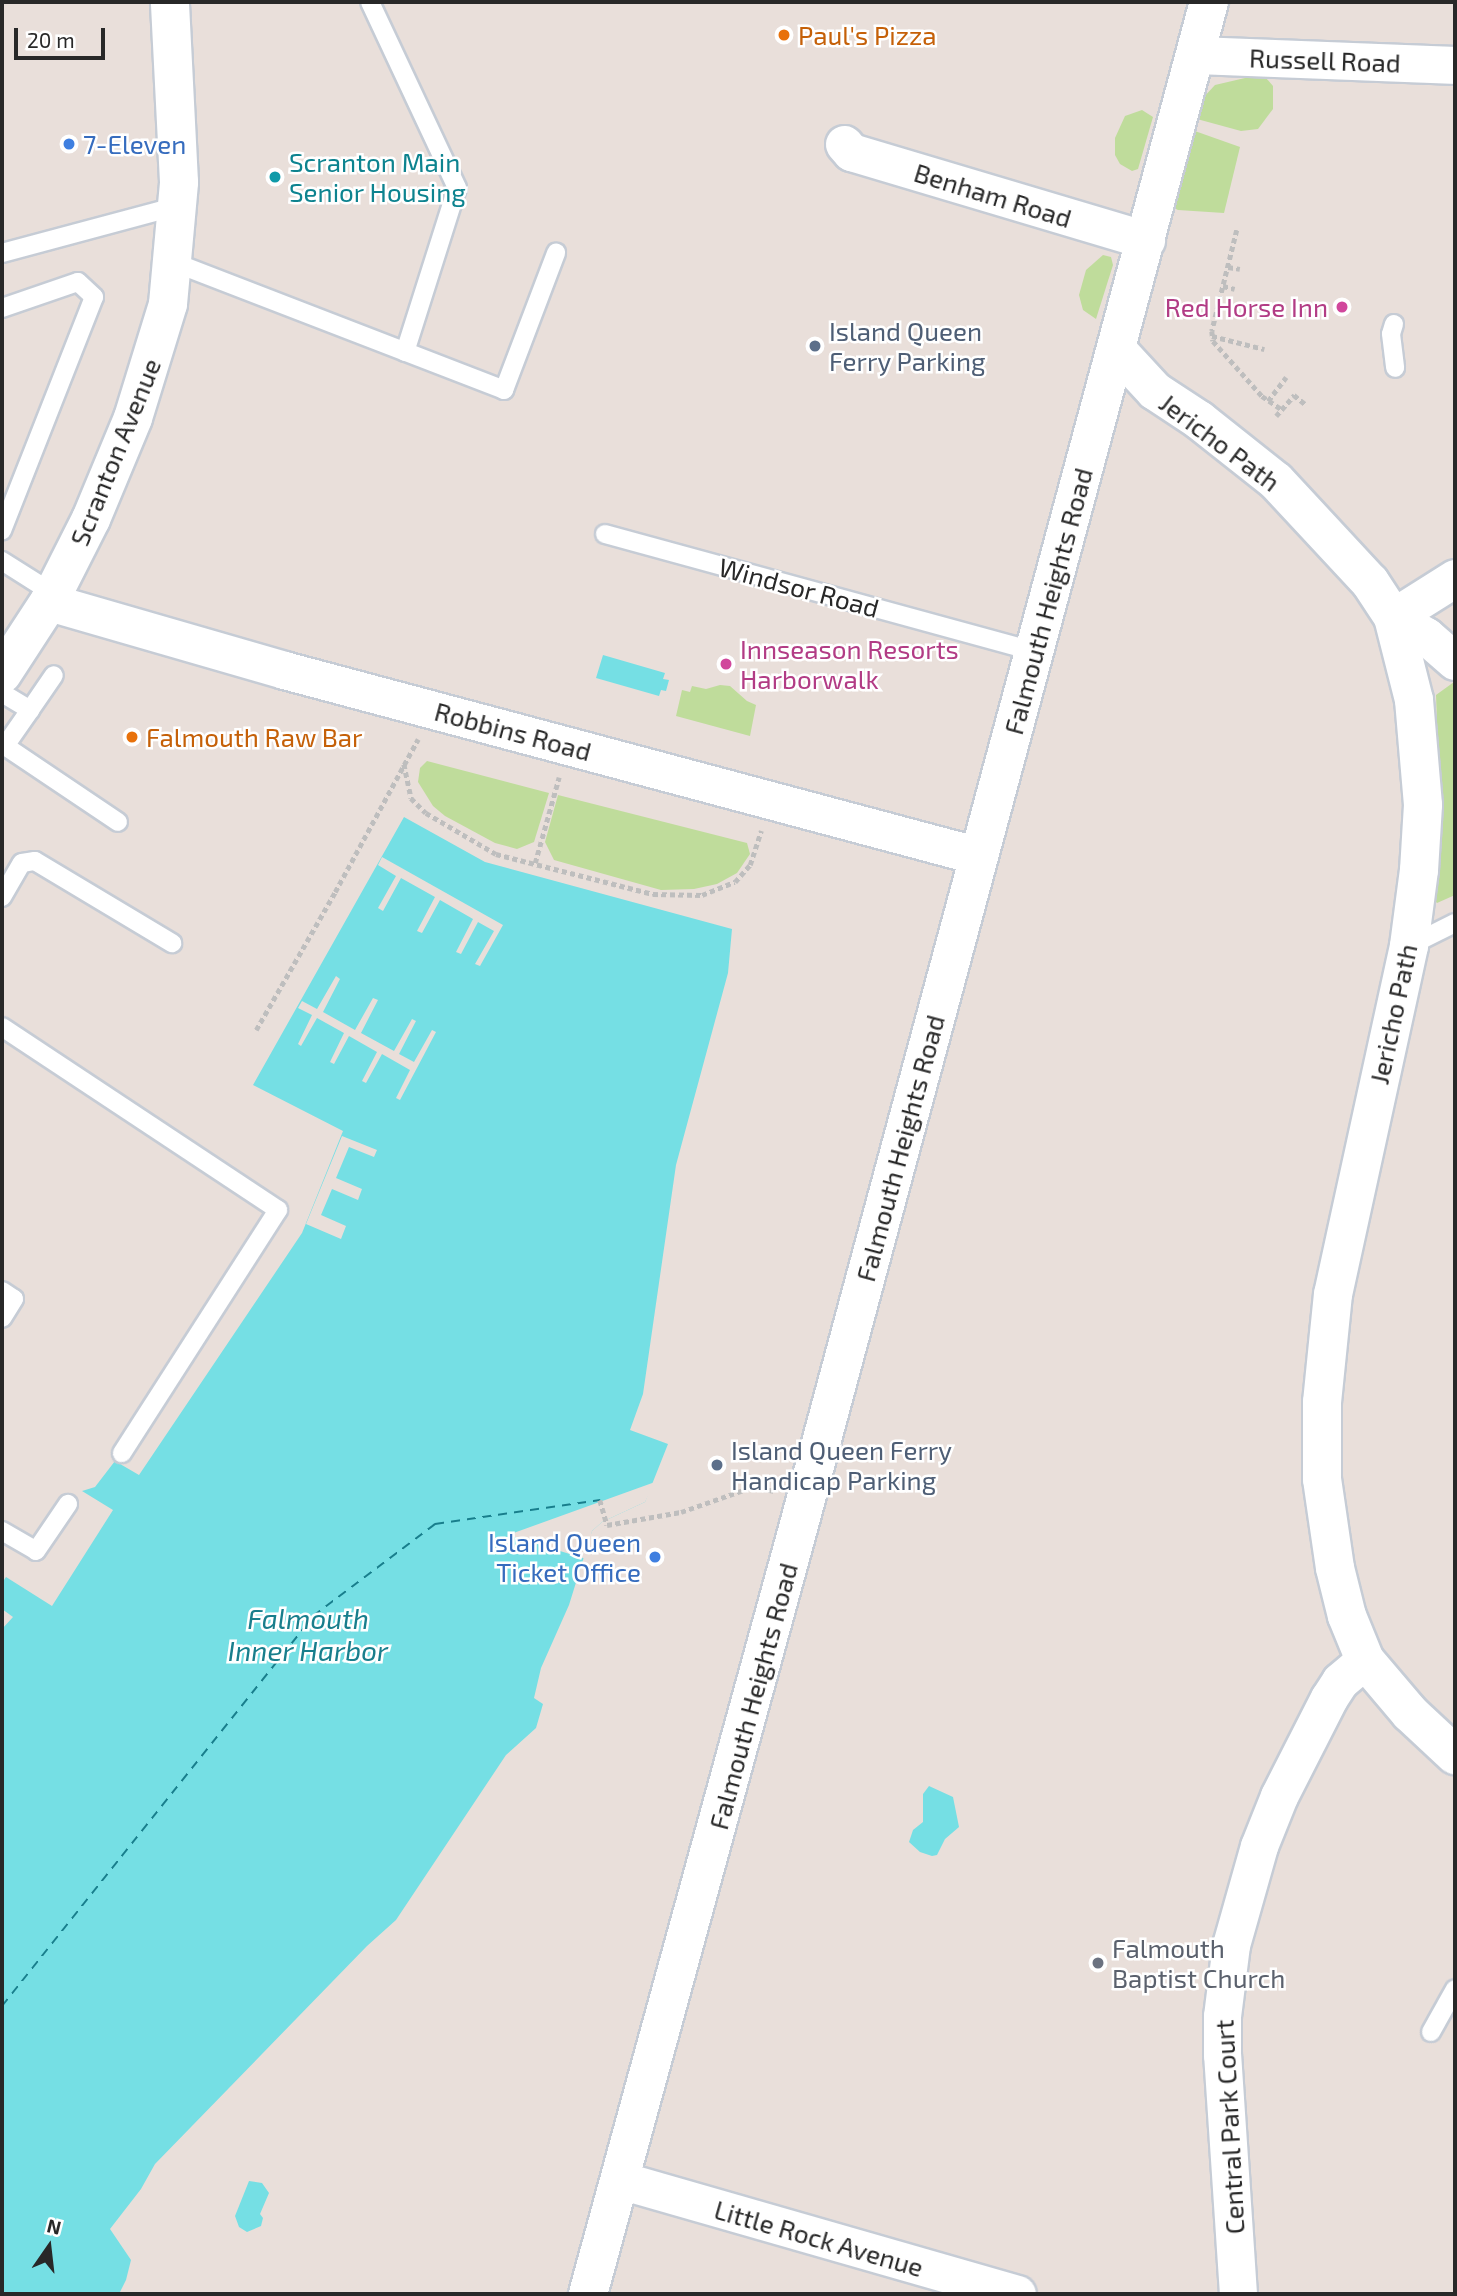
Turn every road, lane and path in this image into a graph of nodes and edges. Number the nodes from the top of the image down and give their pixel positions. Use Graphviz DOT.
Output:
graph roads {
  1 [pos="170,2"];
  2 [pos="370,2"];
  3 [pos="1209,2"];
  4 [pos="1195,55"];
  5 [pos="1455,65"];
  6 [pos="844,144"];
  7 [pos="178,206"];
  8 [pos="1237,230"];
  9 [pos="1146,240"];
  10 [pos="2,253"];
  11 [pos="556,253"];
  12 [pos="173,262"];
  13 [pos="1228,267"];
  14 [pos="1240,269"];
  15 [pos="1223,286"];
  16 [pos="1235,289"];
  17 [pos="2,308"];
  18 [pos="1394,324"];
  19 [pos="1212,336"];
  20 [pos="1264,349"];
  21 [pos="1117,350"];
  22 [pos="405,352"];
  23 [pos="1395,368"];
  24 [pos="1286,377"];
  25 [pos="1268,401"];
  26 [pos="1305,404"];
  27 [pos="1282,409"];
  28 [pos="1276,416"];
  29 [pos="2,530"];
  30 [pos="605,534"];
  31 [pos="2,561"];
  32 [pos="1455,578"];
  33 [pos="52,598"];
  34 [pos="1393,617"];
  35 [pos="1034,651"];
  36 [pos="1455,661"];
  37 [pos="2,674"];
  38 [pos="54,675"];
  39 [pos="2,692"];
  40 [pos="30,710"];
  41 [pos="433,710"];
  42 [pos="568,746"];
  43 [pos="404,764"];
  44 [pos="769,799"];
  45 [pos="118,822"];
  46 [pos="979,856"];
  47 [pos="535,863"];
  48 [pos="2,897"];
  49 [pos="1455,923"];
  50 [pos="172,943"];
  51 [pos="1409,946"];
  52 [pos="2,1027"];
  53 [pos="256,1030"];
  54 [pos="2,1291"];
  55 [pos="2,1318"];
  56 [pos="122,1453"];
  57 [pos="785,1494"];
  58 [pos="600,1500"];
  59 [pos="68,1504"];
  60 [pos="2,1531"];
  61 [pos="1365,1660"];
  62 [pos="1455,1755"];
  63 [pos="1455,1989"];
  64 [pos="1431,2032"];
  65 [pos="620,2180"];
  66 [pos="962,2287"];
  67 [pos="588,2294"];
  68 [pos="1017,2294"];
  69 [pos="1238,2294"];
  1 -- 7 [label="main road, Scranton Avenue"];
  2 -- 22 [label="lane"];
  3 -- 4 [label="main road, Falmouth Heights Road"];
  4 -- 5 [label="street, Russell Road"];
  4 -- 9 [label="main road, Falmouth Heights Road"];
  6 -- 9 [label="street, Benham Road"];
  7 -- 10 [label="lane"];
  7 -- 12 [label="main road, Scranton Avenue"];
  8 -- 13 [label="path"];
  9 -- 21 [label="main road, Falmouth Heights Road"];
  11 -- 22 [label="lane"];
  12 -- 22 [label="lane"];
  12 -- 33 [label="main road, Scranton Avenue"];
  13 -- 14 [label="path"];
  13 -- 15 [label="path"];
  15 -- 16 [label="path"];
  15 -- 19 [label="path"];
  17 -- 29 [label="lane"];
  18 -- 23 [label="lane"];
  19 -- 20 [label="path"];
  19 -- 25 [label="path"];
  21 -- 34 [label="main road, Jericho Path"];
  21 -- 35 [label="main road, Falmouth Heights Road"];
  24 -- 25 [label="path"];
  25 -- 27 [label="path"];
  26 -- 27 [label="path"];
  27 -- 28 [label="path"];
  30 -- 35 [label="lane, Windsor Road"];
  31 -- 33 [label="lane"];
  32 -- 34 [label="street"];
  33 -- 37 [label="main road, Scranton Avenue"];
  33 -- 41 [label="street, Robbins Road"];
  34 -- 36 [label="street"];
  34 -- 51 [label="main road, Jericho Path"];
  35 -- 46 [label="main road, Falmouth Heights Road"];
  38 -- 40 [label="lane"];
  39 -- 40 [label="lane"];
  40 -- 45 [label="lane"];
  41 -- 42 [label="street, Robbins Road"];
  41 -- 43 [label="path"];
  42 -- 44 [label="street, Robbins Road"];
  42 -- 47 [label="path"];
  43 -- 47 [label="path"];
  43 -- 53 [label="path"];
  44 -- 46 [label="street, Robbins Road"];
  44 -- 47 [label="path"];
  46 -- 65 [label="main road, Falmouth Heights Road"];
  48 -- 50 [label="lane"];
  49 -- 51 [label="lane"];
  51 -- 61 [label="main road, Jericho Path"];
  52 -- 56 [label="lane"];
  54 -- 55 [label="lane"];
  57 -- 58 [label="path"];
  59 -- 60 [label="lane"];
  61 -- 62 [label="main road, Jericho Path"];
  61 -- 69 [label="street, Central Park Court"];
  63 -- 64 [label="lane"];
  65 -- 66 [label="street, Little Rock Avenue"];
  65 -- 67 [label="main road, Falmouth Heights Road"];
  66 -- 68 [label="street, Little Rock Avenue"];
}
